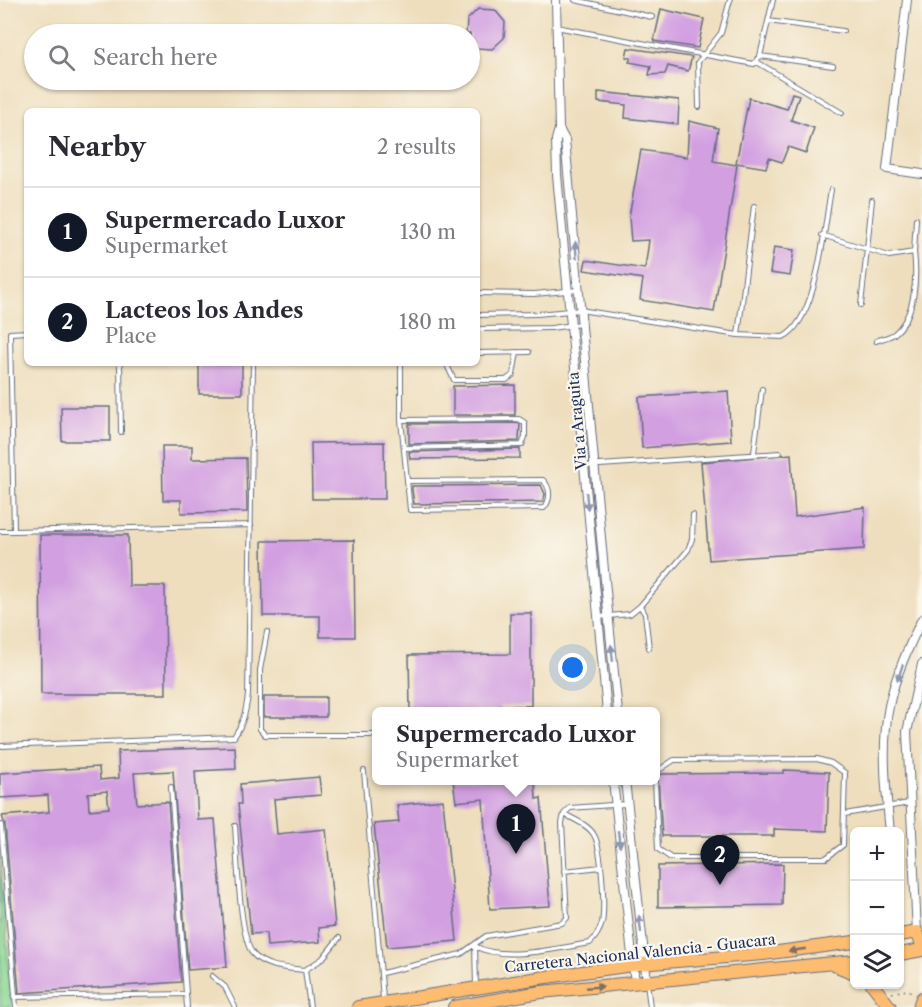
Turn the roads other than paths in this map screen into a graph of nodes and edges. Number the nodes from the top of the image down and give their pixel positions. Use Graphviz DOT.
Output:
graph roads {
  1 [pos="556,0"];
  2 [pos="575,0"];
  3 [pos="730,0"];
  4 [pos="773,0"];
  5 [pos="907,0"];
  6 [pos="652,17"];
  7 [pos="768,21"];
  8 [pos="556,27"];
  9 [pos="843,31"];
  10 [pos="702,55"];
  11 [pos="760,56"];
  12 [pos="757,62"];
  13 [pos="833,66"];
  14 [pos="699,107"];
  15 [pos="842,113"];
  16 [pos="559,129"];
  17 [pos="922,174"];
  18 [pos="831,190"];
  19 [pos="872,200"];
  20 [pos="754,206"];
  21 [pos="916,219"];
  22 [pos="822,235"];
  23 [pos="867,249"];
  24 [pos="914,252"];
  25 [pos="916,267"];
  26 [pos="922,267"];
  27 [pos="578,290"];
  28 [pos="568,291"];
  29 [pos="480,293"];
  30 [pos="861,304"];
  31 [pos="579,310"];
  32 [pos="569,311"];
  33 [pos="480,315"];
  34 [pos="581,324"];
  35 [pos="571,325"];
  36 [pos="480,329"];
  37 [pos="24,332"];
  38 [pos="738,335"];
  39 [pos="876,341"];
  40 [pos="517,352"];
  41 [pos="529,352"];
  42 [pos="480,353"];
  43 [pos="120,366"];
  44 [pos="253,366"];
  45 [pos="401,366"];
  46 [pos="447,366"];
  47 [pos="762,389"];
  48 [pos="401,420"];
  49 [pos="122,432"];
  50 [pos="404,448"];
  51 [pos="754,453"];
  52 [pos="780,453"];
  53 [pos="594,464"];
  54 [pos="584,466"];
  55 [pos="407,481"];
  56 [pos="693,515"];
  57 [pos="251,525"];
  58 [pos="0,531"];
  59 [pos="14,531"];
  60 [pos="640,606"];
  61 [pos="597,617"];
  62 [pos="608,617"];
  63 [pos="922,619"];
  64 [pos="267,632"];
  65 [pos="649,648"];
  66 [pos="922,666"];
  67 [pos="607,707"];
  68 [pos="618,707"];
  69 [pos="372,735"];
  70 [pos="0,746"];
  71 [pos="660,769"];
  72 [pos="364,771"];
  73 [pos="613,785"];
  74 [pos="625,785"];
  75 [pos="655,785"];
  76 [pos="171,787"];
  77 [pos="909,803"];
  78 [pos="615,804"];
  79 [pos="627,804"];
  80 [pos="888,806"];
  81 [pos="564,814"];
  82 [pos="845,814"];
  83 [pos="1,825"];
  84 [pos="235,826"];
  85 [pos="890,827"];
  86 [pos="601,867"];
  87 [pos="564,871"];
  88 [pos="917,932"];
  89 [pos="904,934"];
  90 [pos="339,938"];
  91 [pos="850,943"];
  92 [pos="475,946"];
  93 [pos="922,948"];
  94 [pos="904,953"];
  95 [pos="850,962"];
  96 [pos="832,964"];
  97 [pos="639,965"];
  98 [pos="305,970"];
  99 [pos="850,971"];
  100 [pos="382,974"];
  101 [pos="212,976"];
  102 [pos="641,982"];
  103 [pos="476,987"];
  104 [pos="876,989"];
  105 [pos="886,989"];
  106 [pos="186,994"];
  107 [pos="919,995"];
  108 [pos="14,997"];
  109 [pos="384,1003"];
  110 [pos="16,1007"];
  111 [pos="187,1007"];
  112 [pos="235,1007"];
  113 [pos="310,1007"];
  114 [pos="358,1007"];
  115 [pos="454,1007"];
  116 [pos="650,1007"];
  117 [pos="890,1007"];
  118 [pos="919,1007"];
  1 -- 8 [label="street, Via a Araguita"];
  2 -- 6 [label="lane"];
  3 -- 10 [label="lane"];
  4 -- 7 [label="lane"];
  5 -- 17 [label="street"];
  7 -- 9 [label="lane"];
  7 -- 11 [label="lane"];
  8 -- 10 [label="lane"];
  8 -- 16 [label="street, Via a Araguita"];
  10 -- 12 [label="lane"];
  10 -- 14 [label="lane"];
  11 -- 12 [label="lane"];
  11 -- 13 [label="lane"];
  12 -- 15 [label="lane"];
  27 -- 16 [label="street, Via a Araguita, one-way"];
  16 -- 28 [label="street, Via a Araguita"];
  18 -- 22 [label="lane"];
  19 -- 23 [label="lane"];
  20 -- 38 [label="lane"];
  21 -- 24 [label="lane"];
  22 -- 23 [label="lane"];
  22 -- 38 [label="lane"];
  23 -- 24 [label="lane"];
  23 -- 30 [label="lane"];
  24 -- 25 [label="lane"];
  25 -- 26 [label="lane"];
  25 -- 39 [label="lane"];
  27 -- 28 [label="lane"];
  27 -- 31 [label="street, Via a Araguita"];
  28 -- 29 [label="lane"];
  28 -- 32 [label="street, Via a Araguita"];
  31 -- 32 [label="lane"];
  31 -- 34 [label="street, Via a Araguita"];
  31 -- 38 [label="lane"];
  32 -- 33 [label="lane"];
  32 -- 35 [label="street, Via a Araguita"];
  34 -- 35 [label="lane"];
  34 -- 53 [label="street, Via a Araguita"];
  35 -- 36 [label="lane"];
  35 -- 54 [label="street, Via a Araguita"];
  37 -- 59 [label="lane"];
  40 -- 41 [label="lane"];
  40 -- 42 [label="lane"];
  40 -- 46 [label="lane"];
  43 -- 49 [label="lane"];
  44 -- 57 [label="lane"];
  45 -- 48 [label="lane"];
  47 -- 51 [label="lane"];
  48 -- 50 [label="lane"];
  48 -- 50 [label="lane"];
  50 -- 55 [label="lane"];
  51 -- 52 [label="lane"];
  51 -- 53 [label="lane"];
  53 -- 54 [label="lane"];
  53 -- 62 [label="street, Via a Araguita"];
  54 -- 61 [label="street, Via a Araguita, one-way"];
  55 -- 55 [label="lane"];
  56 -- 60 [label="lane"];
  57 -- 59 [label="lane"];
  57 -- 70 [label="lane"];
  58 -- 59 [label="lane"];
  60 -- 62 [label="lane"];
  60 -- 65 [label="lane"];
  61 -- 62 [label="lane"];
  61 -- 67 [label="street, Via a Araguita"];
  68 -- 62 [label="street, Via a Araguita, one-way"];
  63 -- 80 [label="street, one-way"];
  64 -- 69 [label="lane"];
  66 -- 77 [label="street"];
  71 -- 82 [label="lane"];
  72 -- 100 [label="lane"];
  73 -- 78 [label="street"];
  74 -- 79 [label="street"];
  75 -- 82 [label="lane"];
  76 -- 106 [label="lane"];
  77 -- 80 [label="lane"];
  77 -- 88 [label="street"];
  78 -- 79 [label="lane"];
  78 -- 81 [label="lane"];
  78 -- 97 [label="street, one-way"];
  97 -- 79 [label="street, one-way"];
  80 -- 82 [label="lane"];
  80 -- 85 [label="street"];
  81 -- 86 [label="lane"];
  81 -- 87 [label="lane"];
  83 -- 108 [label="lane"];
  84 -- 98 [label="lane"];
  86 -- 87 [label="lane"];
  86 -- 92 [label="lane"];
  87 -- 92 [label="lane"];
  88 -- 89 [label="main road"];
  88 -- 93 [label="main road"];
  90 -- 98 [label="lane"];
  91 -- 97 [label="main road, Carretera Nacional Valencia - Guacara, one-way"];
  92 -- 100 [label="lane"];
  92 -- 103 [label="lane"];
  93 -- 94 [label="main road"];
  95 -- 96 [label="main road, Carretera Nacional Valencia - Guacara"];
  96 -- 99 [label="main road"];
  96 -- 102 [label="main road, Carretera Nacional Valencia - Guacara"];
  97 -- 102 [label="street"];
  97 -- 103 [label="main road, Carretera Nacional Valencia - Guacara"];
  98 -- 113 [label="lane"];
  100 -- 109 [label="lane"];
  101 -- 112 [label="lane"];
  115 -- 102 [label="main road, Carretera Nacional Valencia - Guacara, one-way"];
  102 -- 116 [label="lane"];
  103 -- 109 [label="main road, Carretera Nacional Valencia - Guacara"];
  104 -- 117 [label="main road"];
  105 -- 117 [label="main road"];
  106 -- 108 [label="lane"];
  106 -- 111 [label="lane"];
  107 -- 118 [label="main road"];
  108 -- 110 [label="lane"];
  109 -- 114 [label="main road, Carretera Nacional Valencia - Guacara"];
}
